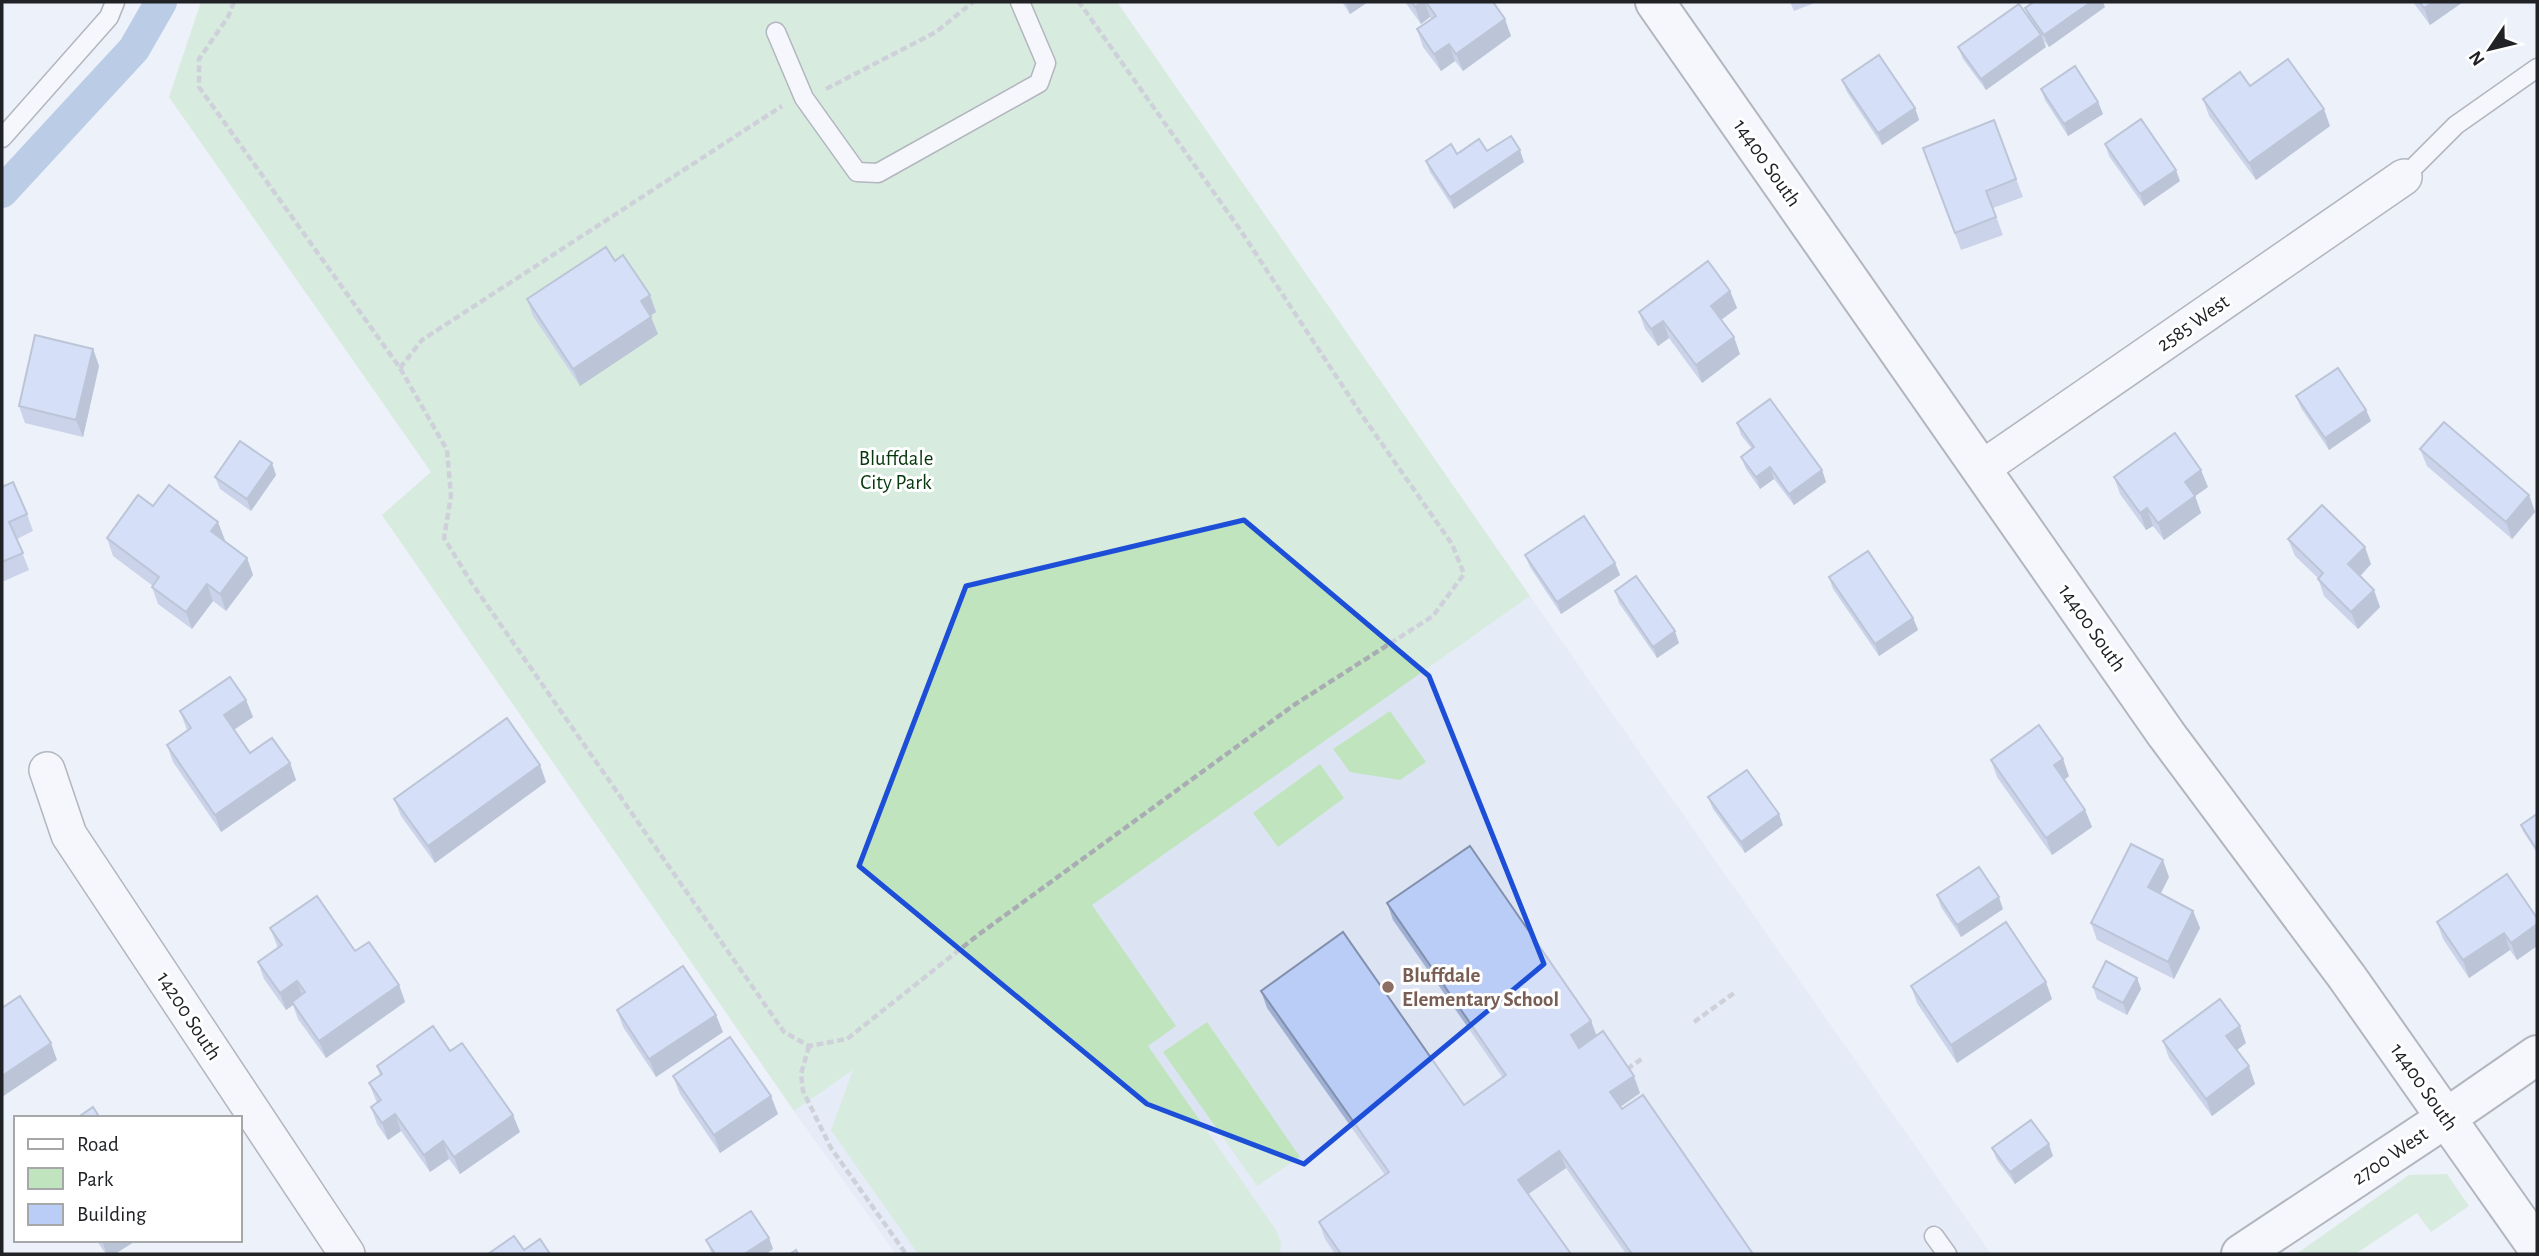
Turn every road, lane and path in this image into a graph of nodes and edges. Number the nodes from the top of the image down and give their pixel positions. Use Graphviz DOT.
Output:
graph roads {
  1 [pos="116,2"];
  2 [pos="234,2"];
  3 [pos="973,2"];
  4 [pos="1020,2"];
  5 [pos="1079,2"];
  6 [pos="1655,2"];
  7 [pos="776,32"];
  8 [pos="2537,68"];
  9 [pos="804,98"];
  10 [pos="2,138"];
  11 [pos="2404,177"];
  12 [pos="400,368"];
  13 [pos="1981,469"];
  14 [pos="47,770"];
  15 [pos="1734,993"];
  16 [pos="1694,1022"];
  17 [pos="809,1046"];
  18 [pos="2537,1055"];
  19 [pos="1643,1058"];
  20 [pos="1628,1069"];
  21 [pos="2446,1118"];
  22 [pos="1934,1236"];
  23 [pos="2537,1247"];
  24 [pos="347,1254"];
  25 [pos="906,1254"];
  26 [pos="1947,1254"];
  27 [pos="2241,1254"];
  1 -- 10 [label="lane"];
  2 -- 12 [label="path"];
  3 -- 9 [label="path"];
  4 -- 9 [label="lane"];
  5 -- 17 [label="path"];
  6 -- 13 [label="main road, 14400 South"];
  7 -- 9 [label="lane"];
  8 -- 11 [label="lane"];
  9 -- 12 [label="path"];
  11 -- 13 [label="street, 2585 West"];
  12 -- 17 [label="path"];
  13 -- 21 [label="main road, 14400 South"];
  14 -- 24 [label="street, 14200 South"];
  15 -- 16 [label="path"];
  17 -- 25 [label="path"];
  18 -- 21 [label="main road, 2700 West"];
  19 -- 20 [label="path"];
  21 -- 23 [label="main road, 14400 South"];
  21 -- 27 [label="main road, 2700 West"];
  22 -- 26 [label="lane"];
}
